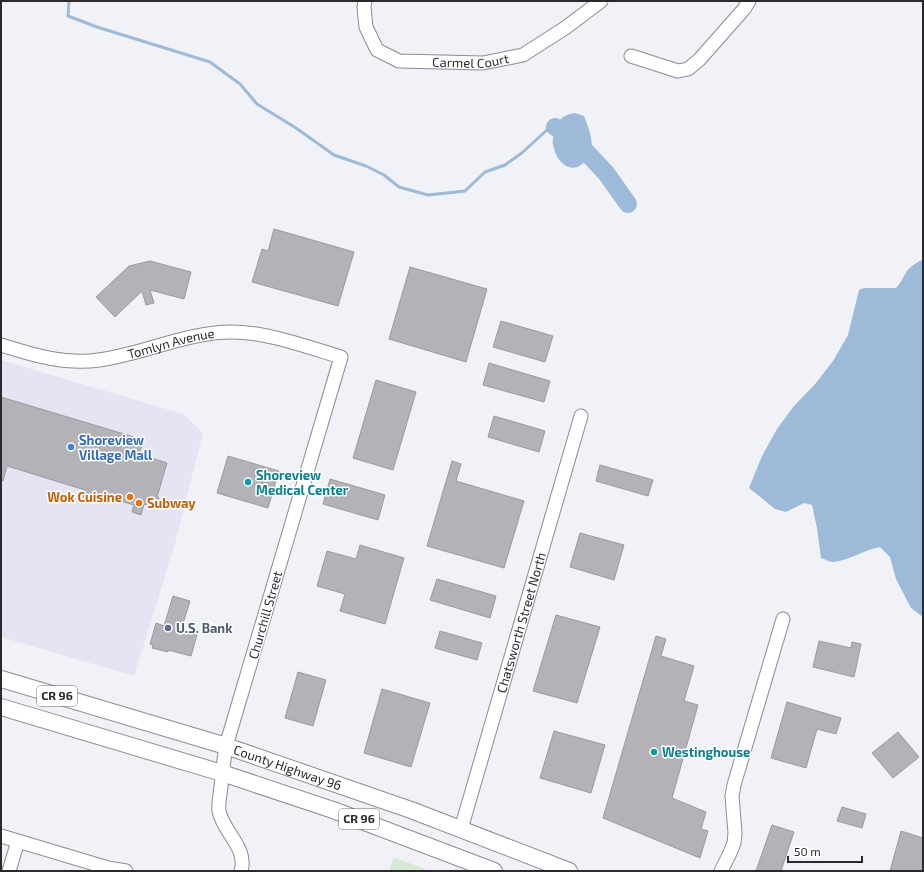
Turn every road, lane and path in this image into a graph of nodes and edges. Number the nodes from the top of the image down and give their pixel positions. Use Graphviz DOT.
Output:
graph roads {
  1 [pos="365,1"];
  2 [pos="601,1"];
  3 [pos="749,1"];
  4 [pos="631,56"];
  5 [pos="1,345"];
  6 [pos="341,357"];
  7 [pos="581,416"];
  8 [pos="783,619"];
  9 [pos="1,679"];
  10 [pos="1,707"];
  11 [pos="226,746"];
  12 [pos="222,773"];
  13 [pos="461,829"];
  14 [pos="1,836"];
  15 [pos="18,841"];
  16 [pos="8,871"];
  17 [pos="126,871"];
  18 [pos="241,871"];
  19 [pos="494,871"];
  20 [pos="569,871"];
  21 [pos="721,871"];
  1 -- 2 [label="street, Carmel Court"];
  3 -- 4 [label="street"];
  5 -- 6 [label="street, Tomlyn Avenue"];
  6 -- 11 [label="street, Churchill Street"];
  7 -- 13 [label="street, Chatsworth Street North"];
  8 -- 21 [label="street"];
  9 -- 11 [label="main road, County Highway 96 / CR 96"];
  10 -- 12 [label="main road, County Highway 96 / CR 96"];
  11 -- 12 [label="street, Churchill Street"];
  11 -- 13 [label="main road, County Highway 96 / CR 96"];
  12 -- 18 [label="street, Churchill Street"];
  12 -- 19 [label="main road, County Highway 96 / CR 96"];
  13 -- 20 [label="main road, County Highway 96 / CR 96"];
  14 -- 15 [label="street"];
  15 -- 16 [label="street"];
  15 -- 17 [label="street"];
}
